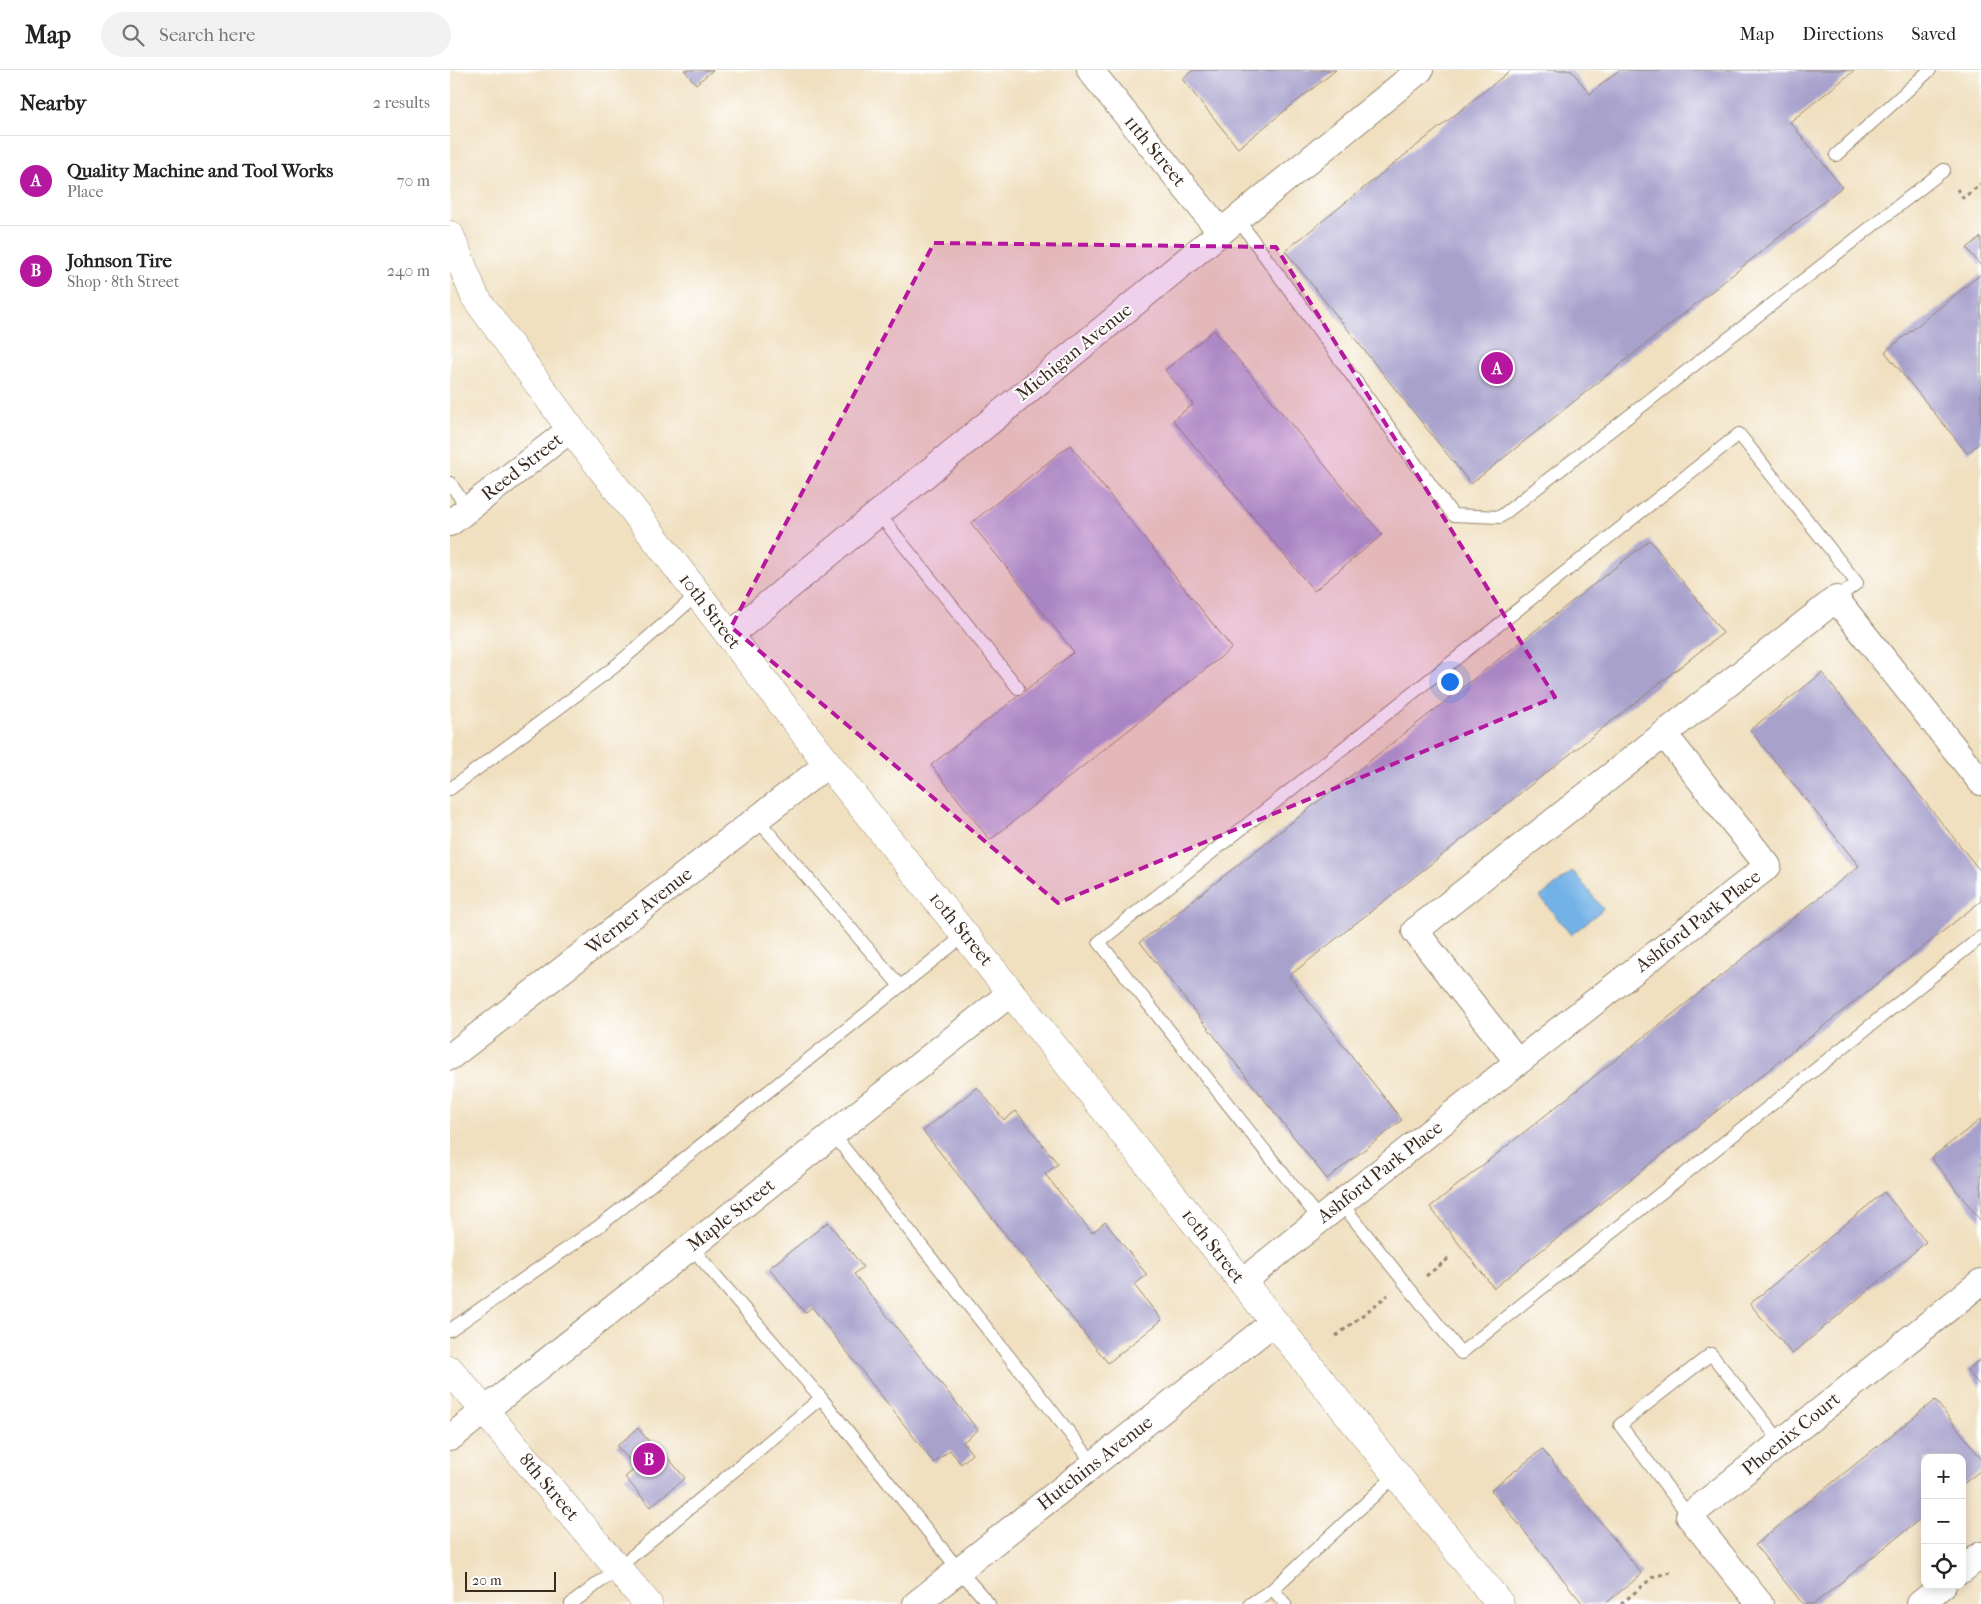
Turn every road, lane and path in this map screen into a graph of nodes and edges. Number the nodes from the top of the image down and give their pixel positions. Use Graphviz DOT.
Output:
graph roads {
  1 [pos="1090,70"];
  2 [pos="1420,70"];
  3 [pos="1930,70"];
  4 [pos="1836,155"];
  5 [pos="1944,170"];
  6 [pos="1229,225"];
  7 [pos="450,235"];
  8 [pos="571,429"];
  9 [pos="450,484"];
  10 [pos="878,513"];
  11 [pos="459,516"];
  12 [pos="697,595"];
  13 [pos="1836,599"];
  14 [pos="729,636"];
  15 [pos="1018,688"];
  16 [pos="1664,734"];
  17 [pos="828,764"];
  18 [pos="1981,782"];
  19 [pos="450,789"];
  20 [pos="757,819"];
  21 [pos="966,934"];
  22 [pos="1981,937"];
  23 [pos="900,986"];
  24 [pos="1012,992"];
  25 [pos="450,1058"];
  26 [pos="1518,1062"];
  27 [pos="833,1134"];
  28 [pos="1341,1203"];
  29 [pos="1320,1220"];
  30 [pos="690,1247"];
  31 [pos="1242,1282"];
  32 [pos="1981,1282"];
  33 [pos="1274,1322"];
  34 [pos="450,1330"];
  35 [pos="450,1370"];
  36 [pos="821,1398"];
  37 [pos="485,1411"];
  38 [pos="450,1438"];
  39 [pos="1781,1442"];
  40 [pos="1094,1464"];
  41 [pos="1396,1475"];
  42 [pos="1689,1516"];
  43 [pos="1981,1555"];
  44 [pos="1966,1567"];
  45 [pos="618,1568"];
  46 [pos="959,1570"];
  47 [pos="1671,1572"];
  48 [pos="1273,1588"];
  49 [pos="1938,1589"];
  50 [pos="571,1604"];
  51 [pos="648,1604"];
  52 [pos="916,1604"];
  53 [pos="989,1604"];
  54 [pos="1250,1604"];
  55 [pos="1285,1604"];
  56 [pos="1500,1604"];
  57 [pos="1621,1604"];
  58 [pos="1760,1604"];
  59 [pos="1920,1604"];
  1 -- 6 [label="street, 11th Street"];
  2 -- 6 [label="street, Michigan Avenue"];
  3 -- 4 [label="lane"];
  5 -- 6 [label="lane"];
  6 -- 10 [label="street, Michigan Avenue"];
  7 -- 8 [label="street, 10th Street"];
  8 -- 11 [label="street, Reed Street"];
  8 -- 12 [label="street, 10th Street"];
  9 -- 11 [label="lane"];
  10 -- 14 [label="street, Michigan Avenue"];
  10 -- 15 [label="lane"];
  12 -- 14 [label="street, 10th Street"];
  12 -- 19 [label="lane"];
  13 -- 16 [label="street"];
  13 -- 18 [label="street"];
  13 -- 29 [label="lane"];
  14 -- 17 [label="street, 10th Street"];
  16 -- 26 [label="street"];
  16 -- 26 [label="street, Ashford Park Place"];
  17 -- 20 [label="street, Werner Avenue"];
  17 -- 21 [label="street, 10th Street"];
  20 -- 23 [label="lane"];
  20 -- 25 [label="street, Werner Avenue"];
  21 -- 23 [label="lane"];
  21 -- 24 [label="street, 10th Street"];
  22 -- 28 [label="lane"];
  23 -- 34 [label="lane"];
  24 -- 27 [label="street, Maple Street"];
  24 -- 31 [label="street, 10th Street"];
  26 -- 28 [label="street, Ashford Park Place"];
  27 -- 30 [label="street, Maple Street"];
  27 -- 40 [label="lane"];
  28 -- 29 [label="street, Ashford Park Place"];
  29 -- 31 [label="street, Ashford Park Place"];
  30 -- 36 [label="lane"];
  30 -- 37 [label="street, Maple Street"];
  31 -- 33 [label="street, 10th Street"];
  32 -- 39 [label="street, Phoenix Court"];
  33 -- 40 [label="street, Hutchins Avenue"];
  33 -- 41 [label="street, 10th Street"];
  35 -- 37 [label="street, 8th Street"];
  36 -- 45 [label="lane"];
  36 -- 46 [label="lane"];
  37 -- 38 [label="street, Maple Street"];
  37 -- 45 [label="street, 8th Street"];
  39 -- 42 [label="street, Phoenix Court"];
  39 -- 42 [label="lane"];
  40 -- 46 [label="street, Hutchins Avenue"];
  41 -- 48 [label="lane"];
  41 -- 56 [label="street, 10th Street"];
  42 -- 58 [label="street"];
  43 -- 44 [label="street"];
  45 -- 50 [label="lane"];
  45 -- 51 [label="street, 8th Street"];
  46 -- 52 [label="street, Hutchins Avenue"];
  46 -- 53 [label="lane"];
  47 -- 57 [label="path"];
  48 -- 54 [label="lane"];
  48 -- 55 [label="lane"];
  49 -- 59 [label="street"];
}
